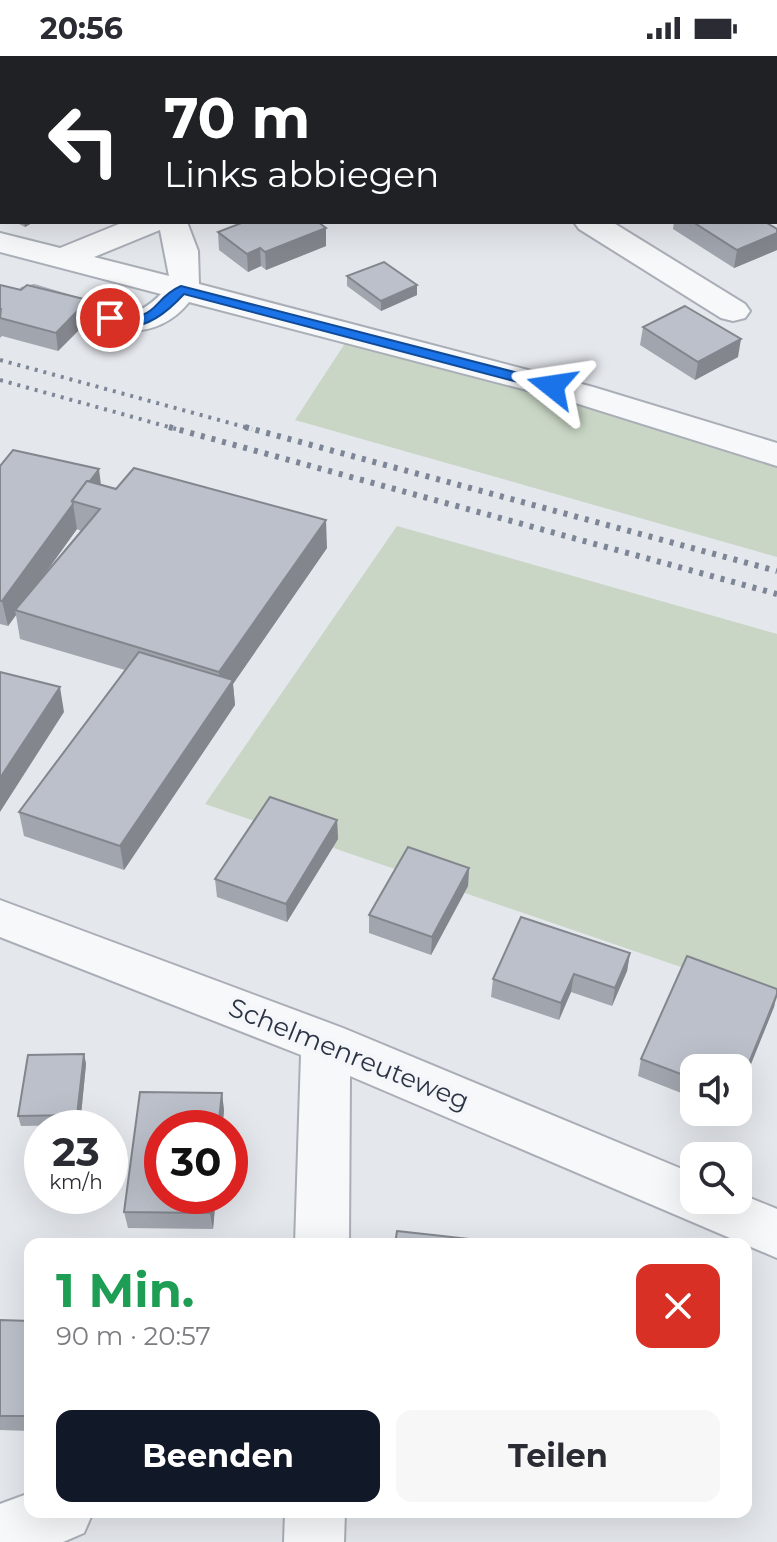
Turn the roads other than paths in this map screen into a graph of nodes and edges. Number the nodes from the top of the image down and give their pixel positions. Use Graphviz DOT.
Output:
graph roads {
  1 [pos="593,224"];
  2 [pos="176,225"];
  3 [pos="0,242"];
  4 [pos="63,258"];
  5 [pos="181,290"];
  6 [pos="29,294"];
  7 [pos="733,311"];
  8 [pos="777,455"];
  9 [pos="0,918"];
  10 [pos="326,1043"];
  11 [pos="680,1192"];
  12 [pos="731,1214"];
  13 [pos="777,1234"];
  14 [pos="322,1238"];
  15 [pos="46,1518"];
  16 [pos="315,1518"];
  17 [pos="0,1534"];
  18 [pos="314,1542"];
  1 -- 7 [label="street"];
  2 -- 4 [label="street"];
  2 -- 5 [label="street"];
  3 -- 4 [label="street"];
  4 -- 5 [label="street"];
  5 -- 6 [label="street"];
  5 -- 8 [label="street"];
  9 -- 10 [label="street, Schelmenreuteweg"];
  10 -- 11 [label="street, Schelmenreuteweg"];
  10 -- 14 [label="street"];
  12 -- 13 [label="street, Schelmenreuteweg"];
  15 -- 17 [label="street"];
  16 -- 18 [label="street"];
}
